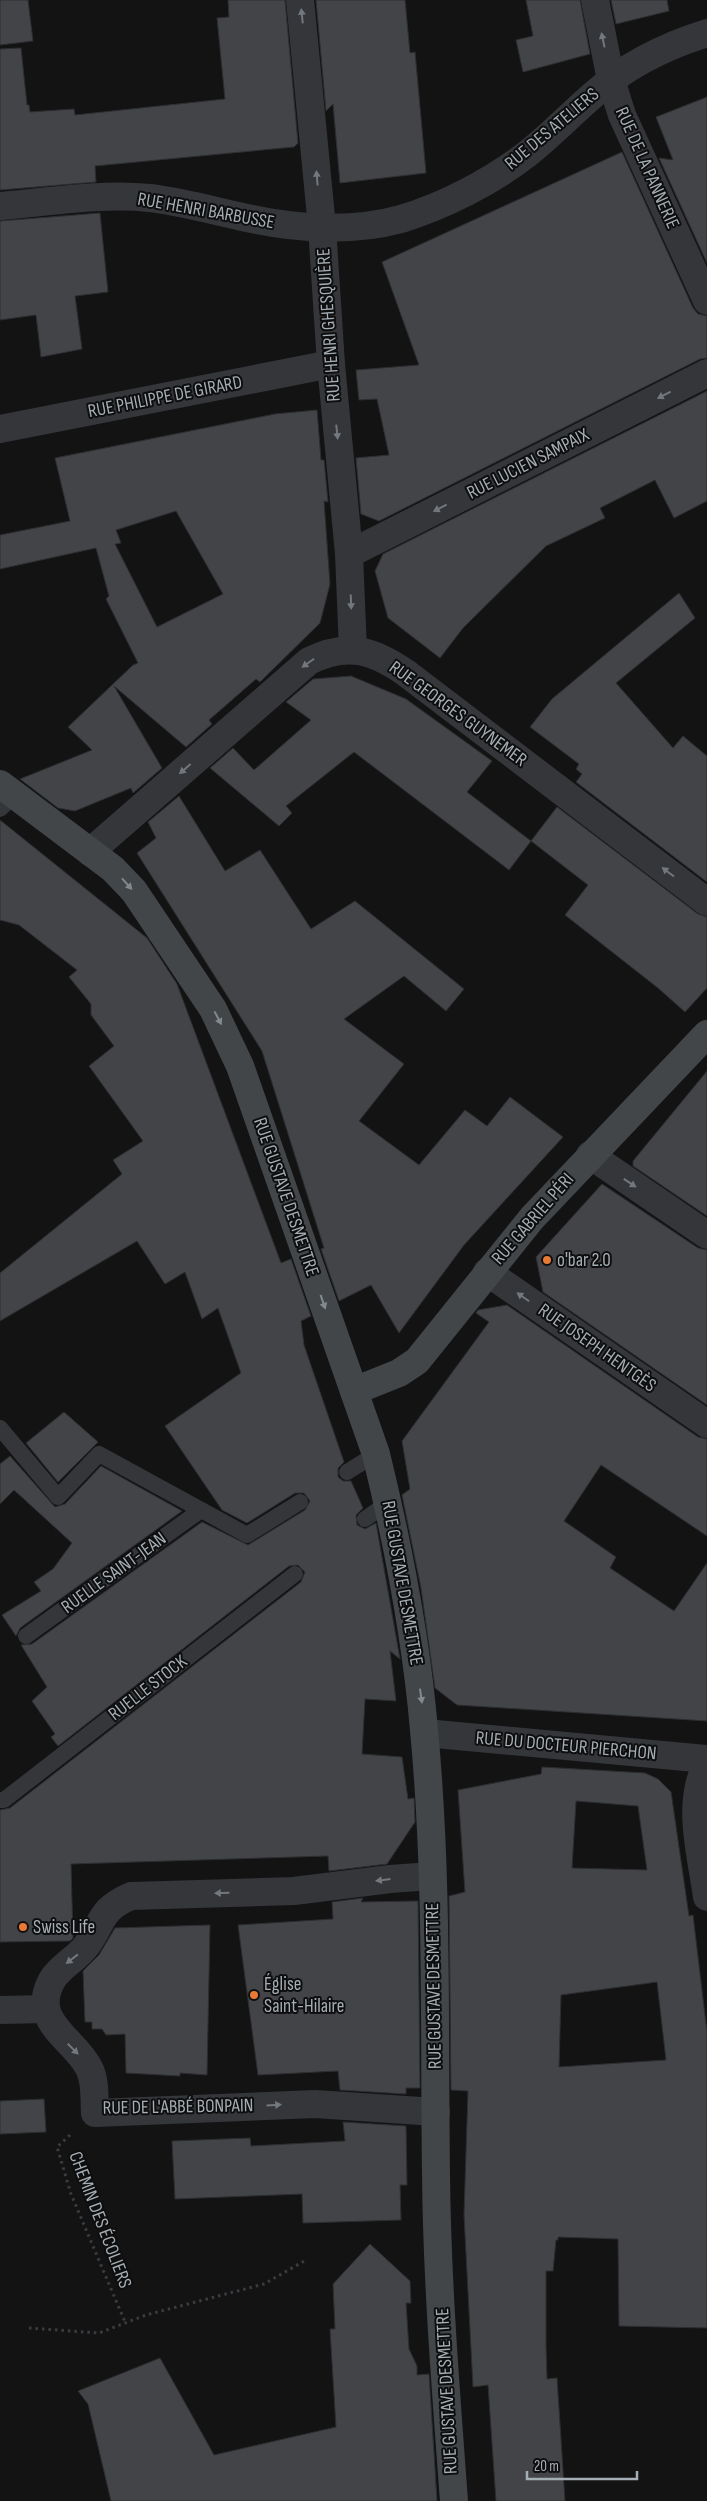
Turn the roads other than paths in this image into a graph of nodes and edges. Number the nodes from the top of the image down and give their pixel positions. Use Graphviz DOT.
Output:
graph roads {
  1 [pos="300,0"];
  2 [pos="595,0"];
  3 [pos="707,33"];
  4 [pos="611,80"];
  5 [pos="0,206"];
  6 [pos="322,227"];
  7 [pos="707,301"];
  8 [pos="331,364"];
  9 [pos="707,373"];
  10 [pos="0,430"];
  11 [pos="349,554"];
  12 [pos="353,650"];
  13 [pos="5,796"];
  14 [pos="90,852"];
  15 [pos="707,902"];
  16 [pos="707,1034"];
  17 [pos="590,1155"];
  18 [pos="707,1235"];
  19 [pos="487,1272"];
  20 [pos="354,1391"];
  21 [pos="707,1424"];
  22 [pos="0,1428"];
  23 [pos="376,1454"];
  24 [pos="347,1472"];
  25 [pos="300,1502"];
  26 [pos="389,1502"];
  27 [pos="202,1510"];
  28 [pos="365,1519"];
  29 [pos="295,1574"];
  30 [pos="26,1636"];
  31 [pos="425,1733"];
  32 [pos="707,1759"];
  33 [pos="707,1763"];
  34 [pos="0,1800"];
  35 [pos="432,1876"];
  36 [pos="707,1897"];
  37 [pos="46,2009"];
  38 [pos="0,2010"];
  39 [pos="436,2112"];
  40 [pos="454,2501"];
  6 -- 1 [label="street, RUE HENRI GHESQUIÈRE, one-way"];
  4 -- 2 [label="street, RUE DE LA PANNERIE, one-way"];
  3 -- 4 [label="street, RUE DES ATELIERS"];
  4 -- 6 [label="street, RUE DES ATELIERS"];
  4 -- 7 [label="street, RUE DE LA PANNERIE"];
  5 -- 6 [label="street, RUE HENRI BARBUSSE"];
  6 -- 8 [label="street, RUE HENRI GHESQUIÈRE"];
  8 -- 10 [label="street, RUE PHILIPPE DE GIRARD"];
  8 -- 11 [label="street, RUE HENRI GHESQUIÈRE, one-way"];
  9 -- 11 [label="street, RUE LUCIEN SAMPAIX, one-way"];
  11 -- 12 [label="street, RUE HENRI GHESQUIÈRE, one-way"];
  12 -- 14 [label="street, RUE GEORGES GUYNEMER, one-way"];
  15 -- 12 [label="street, RUE GEORGES GUYNEMER, one-way"];
  13 -- 14 [label="street, RUE GUSTAVE DESMETTRE"];
  14 -- 20 [label="street, RUE GUSTAVE DESMETTRE, one-way"];
  16 -- 17 [label="street, RUE GABRIEL PÉRI"];
  17 -- 18 [label="street, one-way"];
  17 -- 19 [label="street, RUE GABRIEL PÉRI"];
  19 -- 20 [label="street, RUE GABRIEL PÉRI"];
  21 -- 19 [label="street, RUE JOSEPH HENTGÈS, one-way"];
  20 -- 23 [label="street, RUE GUSTAVE DESMETTRE"];
  22 -- 27 [label="lane"];
  23 -- 24 [label="lane"];
  23 -- 26 [label="street, RUE GUSTAVE DESMETTRE"];
  25 -- 27 [label="lane"];
  26 -- 28 [label="lane"];
  26 -- 31 [label="street, RUE GUSTAVE DESMETTRE, one-way"];
  27 -- 30 [label="lane, RUELLE SAINT-JEAN"];
  29 -- 34 [label="lane, RUELLE STOCK"];
  31 -- 32 [label="street, RUE DU DOCTEUR PIERCHON"];
  31 -- 35 [label="street, RUE GUSTAVE DESMETTRE"];
  33 -- 36 [label="street"];
  35 -- 37 [label="street, one-way"];
  35 -- 39 [label="street, RUE GUSTAVE DESMETTRE"];
  37 -- 38 [label="street"];
  37 -- 39 [label="street, RUE DE L'ABBÉ BONPAIN, one-way"];
  39 -- 40 [label="street, RUE GUSTAVE DESMETTRE"];
}
